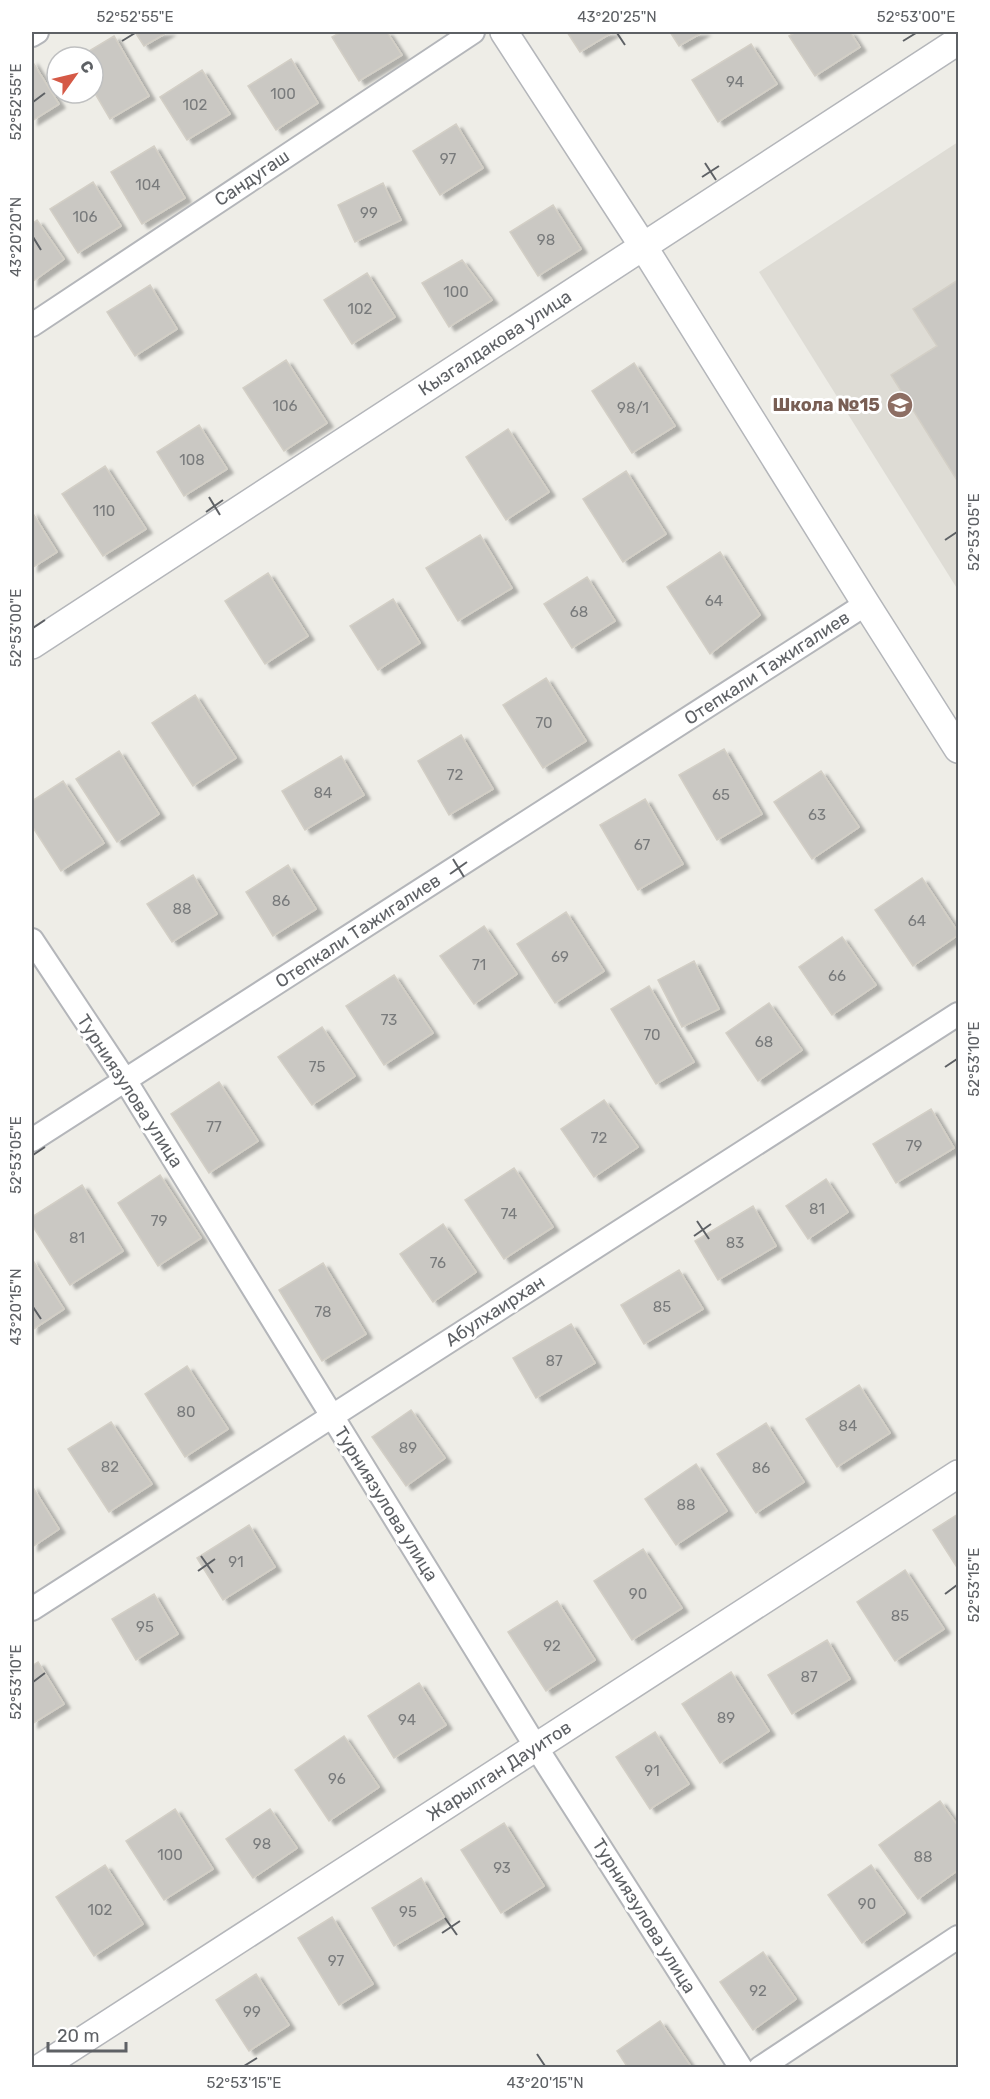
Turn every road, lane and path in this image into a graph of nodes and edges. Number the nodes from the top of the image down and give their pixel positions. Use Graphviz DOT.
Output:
graph roads {
  1 [pos="37,32"];
  2 [pos="473,32"];
  3 [pos="504,32"];
  4 [pos="32,35"];
  5 [pos="958,41"];
  6 [pos="643,246"];
  7 [pos="32,325"];
  8 [pos="866,604"];
  9 [pos="32,645"];
  10 [pos="958,749"];
  11 [pos="32,940"];
  12 [pos="958,1014"];
  13 [pos="125,1080"];
  14 [pos="32,1140"];
  15 [pos="332,1416"];
  16 [pos="958,1474"];
  17 [pos="32,1609"];
  18 [pos="537,1747"];
  19 [pos="958,1937"];
  20 [pos="40,2067"];
  21 [pos="741,2067"];
  22 [pos="760,2067"];
  1 -- 4 [label="street"];
  2 -- 7 [label="street, Сандугаш"];
  3 -- 6 [label="street"];
  5 -- 6 [label="street, Кызгалдакова улица"];
  6 -- 8 [label="street"];
  6 -- 9 [label="street, Кызгалдакова улица"];
  8 -- 10 [label="street"];
  8 -- 13 [label="street, Отепкали Тажигалиев"];
  11 -- 13 [label="street, Турниязулова улица"];
  12 -- 15 [label="street, Абулхаирхан"];
  13 -- 14 [label="street, Отепкали Тажигалиев"];
  13 -- 15 [label="street, Турниязулова улица"];
  15 -- 17 [label="street, Абулхаирхан"];
  15 -- 18 [label="street, Турниязулова улица"];
  16 -- 18 [label="street, Жарылган Дауитов"];
  18 -- 20 [label="street, Жарылган Дауитов"];
  18 -- 21 [label="street, Турниязулова улица"];
  19 -- 22 [label="street"];
}
